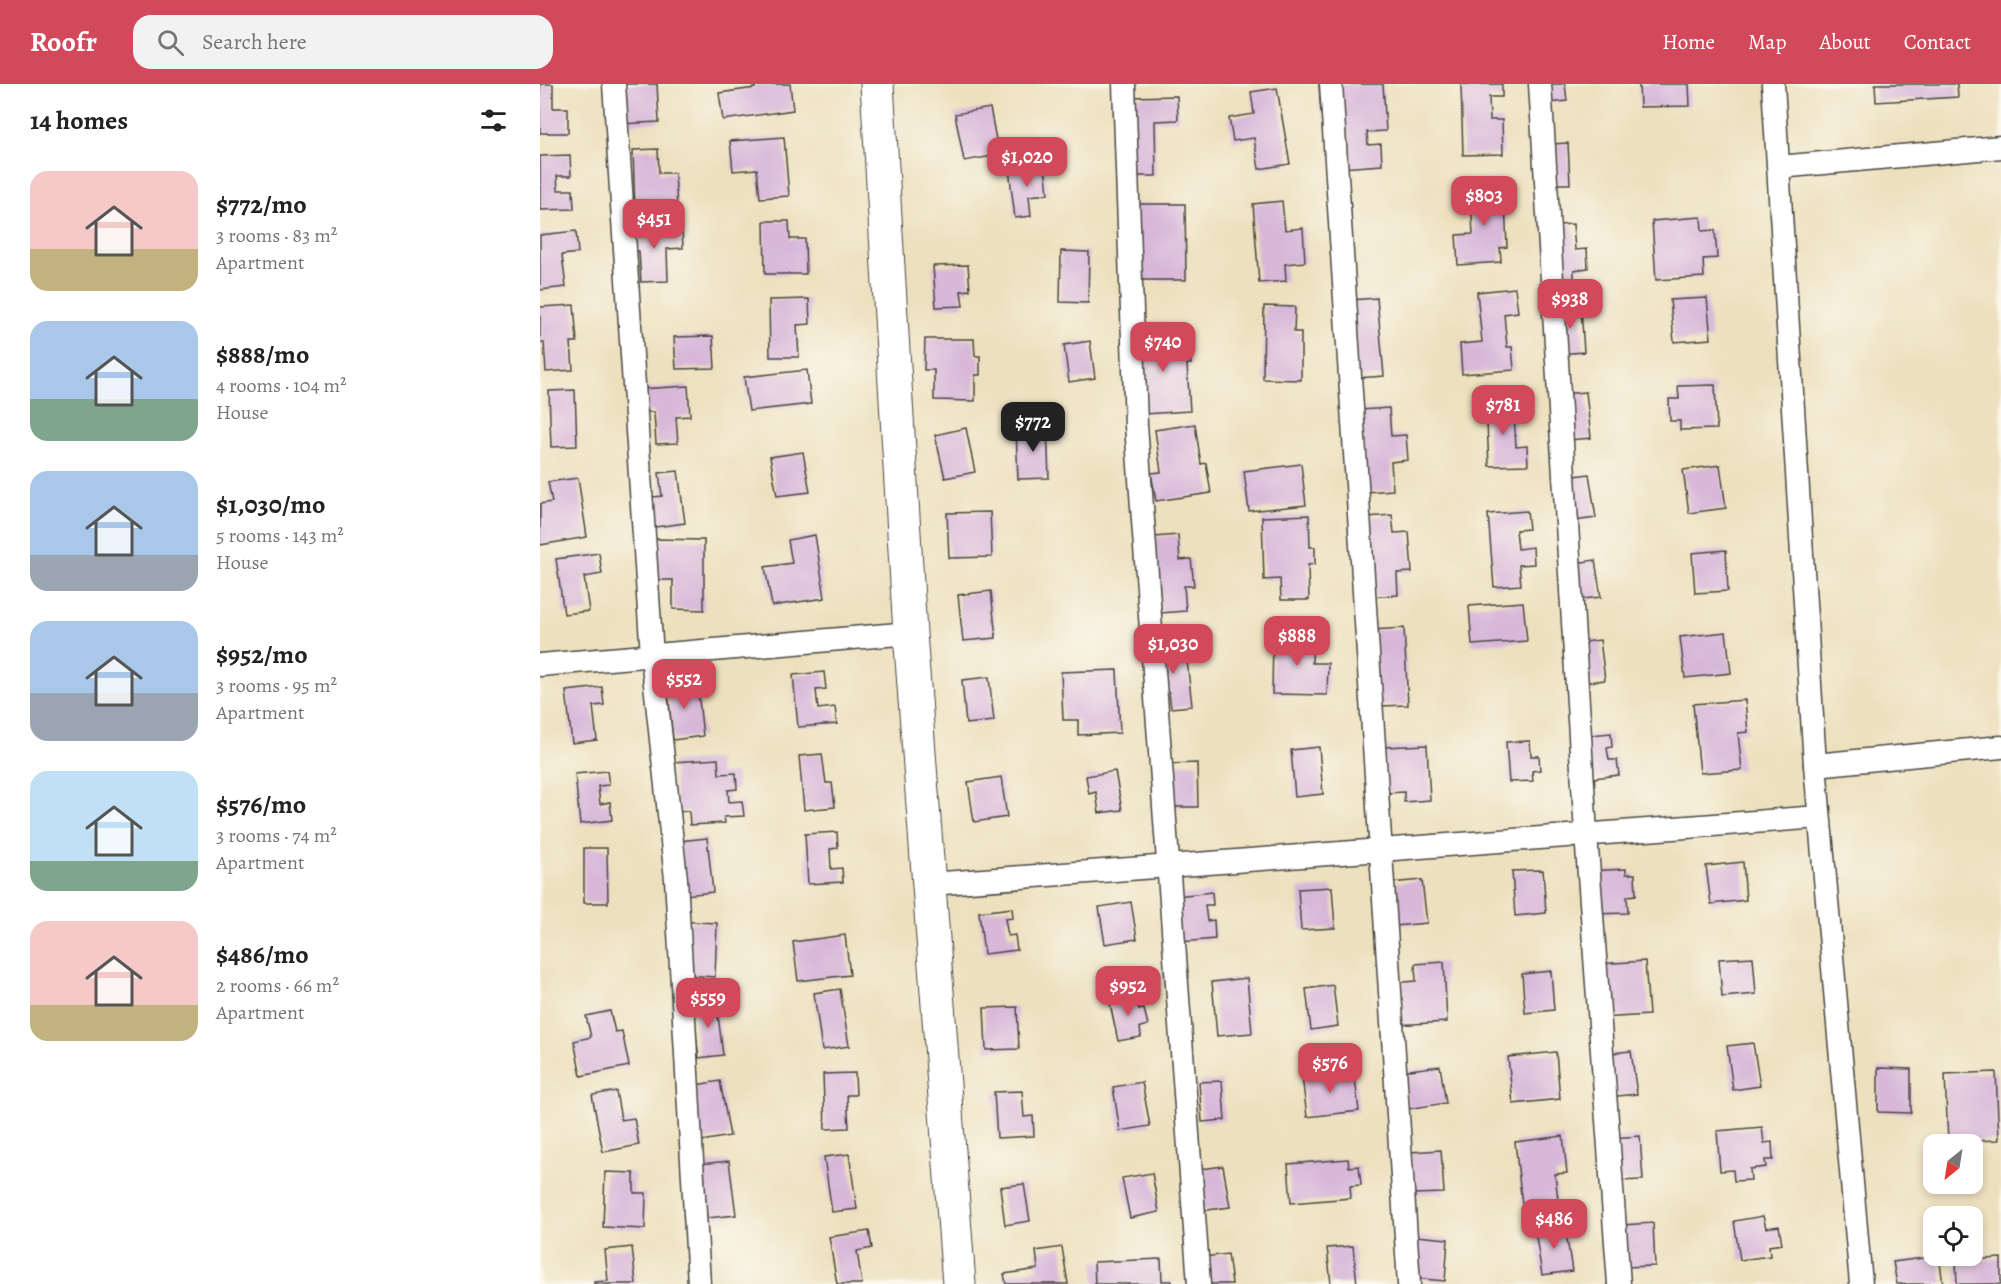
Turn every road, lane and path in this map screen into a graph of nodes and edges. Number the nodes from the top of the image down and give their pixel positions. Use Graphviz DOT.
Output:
graph roads {
  1 [pos="614,84"];
  2 [pos="877,84"];
  3 [pos="1124,84"];
  4 [pos="1331,84"];
  5 [pos="1540,84"];
  6 [pos="1773,84"];
  7 [pos="2001,147"];
  8 [pos="1779,167"];
  9 [pos="910,633"];
  10 [pos="652,656"];
  11 [pos="540,665"];
  12 [pos="2001,747"];
  13 [pos="1815,765"];
  14 [pos="1819,817"];
  15 [pos="1586,834"];
  16 [pos="1381,850"];
  17 [pos="1170,866"];
  18 [pos="930,884"];
  19 [pos="699,1284"];
  20 [pos="959,1284"];
  21 [pos="1199,1284"];
  22 [pos="1409,1284"];
  23 [pos="1619,1284"];
  24 [pos="1861,1284"];
  1 -- 10 [label="street"];
  2 -- 9 [label="street"];
  3 -- 17 [label="street"];
  4 -- 16 [label="street"];
  5 -- 15 [label="street"];
  6 -- 8 [label="street"];
  7 -- 8 [label="street"];
  8 -- 13 [label="street"];
  9 -- 10 [label="street"];
  9 -- 18 [label="street"];
  10 -- 11 [label="street"];
  10 -- 19 [label="street"];
  12 -- 13 [label="street"];
  13 -- 14 [label="street"];
  14 -- 15 [label="street"];
  14 -- 24 [label="street"];
  15 -- 16 [label="street"];
  15 -- 23 [label="street"];
  16 -- 17 [label="street"];
  16 -- 22 [label="street"];
  17 -- 18 [label="street"];
  17 -- 21 [label="street"];
  18 -- 20 [label="street"];
}
